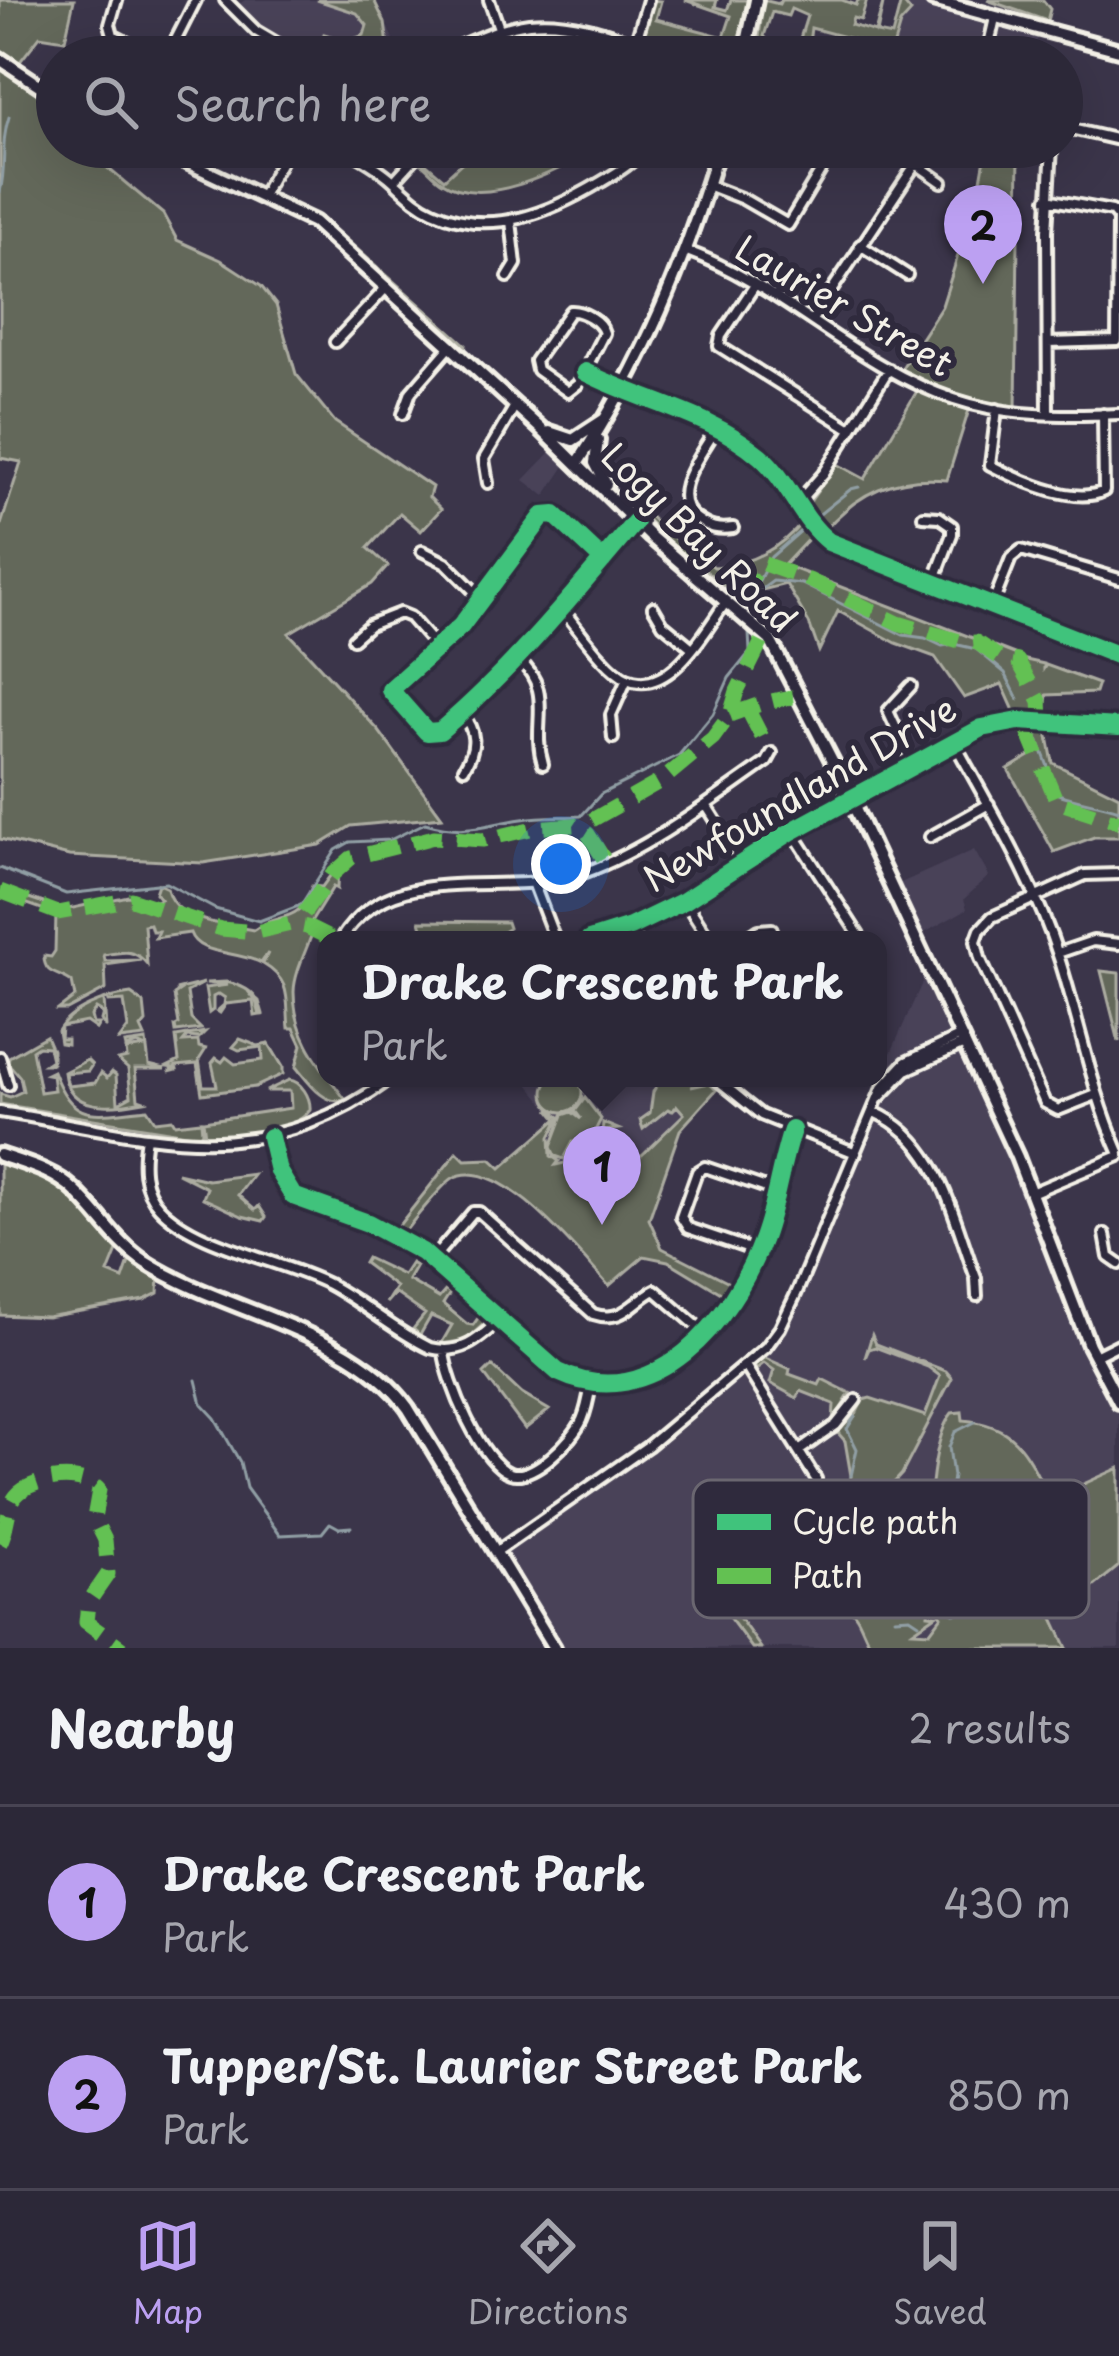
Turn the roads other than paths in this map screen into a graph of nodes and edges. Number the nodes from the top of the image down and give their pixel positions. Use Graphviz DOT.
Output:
graph roads {
  1 [pos="117,0"];
  2 [pos="196,0"];
  3 [pos="225,0"];
  4 [pos="489,0"];
  5 [pos="648,0"];
  6 [pos="756,0"];
  7 [pos="933,0"];
  8 [pos="995,18"];
  9 [pos="500,31"];
  10 [pos="115,36"];
  11 [pos="177,36"];
  12 [pos="264,36"];
  13 [pos="487,36"];
  14 [pos="604,36"];
  15 [pos="637,36"];
  16 [pos="749,36"];
  17 [pos="991,36"];
  18 [pos="1065,36"];
  19 [pos="1083,41"];
  20 [pos="1119,50"];
  21 [pos="0,59"];
  22 [pos="36,84"];
  23 [pos="1083,132"];
  24 [pos="1119,140"];
  25 [pos="201,168"];
  26 [pos="277,168"];
  27 [pos="373,168"];
  28 [pos="406,168"];
  29 [pos="623,168"];
  30 [pos="712,168"];
  31 [pos="822,168"];
  32 [pos="912,168"];
  33 [pos="922,168"];
  34 [pos="1050,168"];
  35 [pos="394,182"];
  36 [pos="942,182"];
  37 [pos="707,185"];
  38 [pos="262,196"];
  39 [pos="1047,200"];
  40 [pos="511,220"];
  41 [pos="860,244"];
  42 [pos="687,251"];
  43 [pos="907,275"];
  44 [pos="508,277"];
  45 [pos="754,284"];
  46 [pos="387,287"];
  47 [pos="812,320"];
  48 [pos="335,342"];
  49 [pos="1048,343"];
  50 [pos="451,346"];
  51 [pos="889,369"];
  52 [pos="585,372"];
  53 [pos="623,392"];
  54 [pos="515,406"];
  55 [pos="998,409"];
  56 [pos="403,414"];
  57 [pos="1103,414"];
  58 [pos="1119,414"];
  59 [pos="1048,415"];
  60 [pos="608,418"];
  61 [pos="717,427"];
  62 [pos="540,428"];
  63 [pos="851,429"];
  64 [pos="599,431"];
  65 [pos="577,464"];
  66 [pos="488,483"];
  67 [pos="611,498"];
  68 [pos="799,501"];
  69 [pos="922,516"];
  70 [pos="635,522"];
  71 [pos="733,528"];
  72 [pos="422,551"];
  73 [pos="603,560"];
  74 [pos="1119,579"];
  75 [pos="933,584"];
  76 [pos="482,599"];
  77 [pos="731,603"];
  78 [pos="992,606"];
  79 [pos="561,608"];
  80 [pos="653,608"];
  81 [pos="353,640"];
  82 [pos="692,647"];
  83 [pos="437,648"];
  84 [pos="1119,656"];
  85 [pos="518,659"];
  86 [pos="627,679"];
  87 [pos="911,686"];
  88 [pos="461,712"];
  89 [pos="1119,727"];
  90 [pos="613,738"];
  91 [pos="954,742"];
  92 [pos="772,753"];
  93 [pos="543,764"];
  94 [pos="912,764"];
  95 [pos="464,768"];
  96 [pos="850,797"];
  97 [pos="989,804"];
  98 [pos="706,805"];
  99 [pos="792,830"];
  100 [pos="930,837"];
  101 [pos="742,862"];
  102 [pos="1119,874"];
  103 [pos="534,885"];
  104 [pos="1035,897"];
  105 [pos="684,901"];
  106 [pos="630,927"];
  107 [pos="772,929"];
  108 [pos="348,931"];
  109 [pos="552,931"];
  110 [pos="618,931"];
  111 [pos="632,931"];
  112 [pos="704,931"];
  113 [pos="757,931"];
  114 [pos="856,931"];
  115 [pos="1119,944"];
  116 [pos="1058,953"];
  117 [pos="963,1040"];
  118 [pos="0,1057"];
  119 [pos="887,1082"];
  120 [pos="8,1085"];
  121 [pos="379,1087"];
  122 [pos="725,1087"];
  123 [pos="884,1087"];
  124 [pos="376,1089"];
  125 [pos="1096,1095"];
  126 [pos="0,1112"];
  127 [pos="874,1112"];
  128 [pos="792,1130"];
  129 [pos="269,1136"];
  130 [pos="146,1137"];
  131 [pos="856,1153"];
  132 [pos="1119,1154"];
  133 [pos="0,1155"];
  134 [pos="775,1190"];
  135 [pos="1031,1193"];
  136 [pos="1105,1234"];
  137 [pos="758,1252"];
  138 [pos="432,1259"];
  139 [pos="1119,1264"];
  140 [pos="977,1296"];
  141 [pos="501,1318"];
  142 [pos="705,1333"];
  143 [pos="1119,1344"];
  144 [pos="444,1352"];
  145 [pos="1094,1356"];
  146 [pos="746,1367"];
  147 [pos="591,1384"];
  148 [pos="1118,1399"];
  149 [pos="856,1400"];
  150 [pos="800,1451"];
  151 [pos="816,1479"];
  152 [pos="496,1552"];
  153 [pos="554,1648"];
  1 -- 10 [label="street"];
  2 -- 11 [label="street"];
  3 -- 12 [label="street"];
  4 -- 9 [label="street"];
  5 -- 15 [label="street"];
  6 -- 16 [label="main road"];
  7 -- 8 [label="main road"];
  8 -- 17 [label="street"];
  8 -- 18 [label="main road"];
  9 -- 13 [label="street"];
  9 -- 14 [label="street"];
  19 -- 20 [label="main road"];
  21 -- 22 [label="main road"];
  23 -- 24 [label="street"];
  25 -- 38 [label="main road, Logy Bay Road"];
  26 -- 38 [label="street"];
  27 -- 35 [label="street"];
  28 -- 35 [label="street"];
  29 -- 40 [label="street"];
  30 -- 37 [label="main road"];
  31 -- 37 [label="street"];
  32 -- 41 [label="street"];
  33 -- 36 [label="street"];
  34 -- 39 [label="street"];
  35 -- 40 [label="street"];
  37 -- 42 [label="main road"];
  38 -- 46 [label="main road, Logy Bay Road"];
  39 -- 49 [label="street"];
  39 -- 49 [label="street"];
  40 -- 44 [label="street"];
  41 -- 43 [label="street"];
  41 -- 47 [label="street"];
  42 -- 45 [label="street, Laurier Street"];
  42 -- 53 [label="main road"];
  45 -- 47 [label="street, Laurier Street"];
  45 -- 63 [label="street"];
  46 -- 48 [label="street"];
  46 -- 50 [label="main road, Logy Bay Road"];
  47 -- 51 [label="street, Laurier Street"];
  49 -- 59 [label="street"];
  50 -- 54 [label="main road, Logy Bay Road"];
  50 -- 56 [label="street"];
  51 -- 55 [label="street, Laurier Street"];
  51 -- 63 [label="street"];
  52 -- 52 [label="street"];
  52 -- 53 [label="street"];
  53 -- 60 [label="main road"];
  53 -- 61 [label="street"];
  54 -- 62 [label="main road, Logy Bay Road"];
  54 -- 66 [label="street"];
  55 -- 57 [label="street"];
  55 -- 59 [label="street, Laurier Street"];
  57 -- 58 [label="street, Laurier Street"];
  57 -- 59 [label="street, Laurier Street"];
  60 -- 62 [label="main road"];
  60 -- 64 [label="main road"];
  61 -- 68 [label="street"];
  61 -- 71 [label="street"];
  62 -- 65 [label="main road, Logy Bay Road"];
  63 -- 68 [label="street"];
  64 -- 65 [label="main road"];
  64 -- 67 [label="main road"];
  65 -- 67 [label="main road, Logy Bay Road"];
  67 -- 70 [label="main road, Logy Bay Road"];
  68 -- 75 [label="street"];
  69 -- 75 [label="street"];
  70 -- 73 [label="street"];
  70 -- 77 [label="main road, Logy Bay Road"];
  72 -- 76 [label="street"];
  73 -- 76 [label="street"];
  73 -- 79 [label="street"];
  74 -- 78 [label="street"];
  75 -- 78 [label="street"];
  76 -- 83 [label="street"];
  77 -- 82 [label="street"];
  77 -- 96 [label="main road, Logy Bay Road"];
  78 -- 84 [label="street"];
  79 -- 85 [label="street"];
  79 -- 86 [label="street"];
  80 -- 82 [label="street"];
  81 -- 83 [label="street"];
  82 -- 86 [label="street"];
  83 -- 88 [label="street"];
  85 -- 88 [label="street"];
  85 -- 93 [label="street"];
  86 -- 90 [label="street"];
  87 -- 94 [label="street"];
  88 -- 95 [label="street"];
  89 -- 91 [label="street, Newfoundland Drive"];
  91 -- 94 [label="street, Newfoundland Drive"];
  91 -- 97 [label="street"];
  92 -- 98 [label="street"];
  94 -- 96 [label="street, Newfoundland Drive"];
  96 -- 99 [label="street, Newfoundland Drive"];
  96 -- 117 [label="main road, Logy Bay Road"];
  97 -- 100 [label="street"];
  97 -- 104 [label="street"];
  98 -- 101 [label="street"];
  98 -- 103 [label="street"];
  99 -- 101 [label="street, Newfoundland Drive"];
  99 -- 114 [label="street"];
  101 -- 105 [label="street, Newfoundland Drive"];
  102 -- 104 [label="street"];
  103 -- 108 [label="street"];
  103 -- 109 [label="street"];
  104 -- 116 [label="street"];
  104 -- 125 [label="street"];
  105 -- 106 [label="street, Newfoundland Drive"];
  105 -- 112 [label="street"];
  106 -- 110 [label="street, Newfoundland Drive"];
  106 -- 111 [label="street"];
  107 -- 113 [label="street"];
  115 -- 116 [label="street"];
  116 -- 125 [label="street"];
  117 -- 119 [label="street"];
  117 -- 135 [label="main road, Logy Bay Road"];
  118 -- 120 [label="street"];
  121 -- 124 [label="street"];
  122 -- 128 [label="street"];
  123 -- 127 [label="street"];
  124 -- 129 [label="street"];
  125 -- 132 [label="street"];
  126 -- 130 [label="street"];
  127 -- 131 [label="street"];
  127 -- 140 [label="street"];
  128 -- 131 [label="street"];
  128 -- 134 [label="street"];
  129 -- 130 [label="street"];
  129 -- 138 [label="street"];
  130 -- 144 [label="street"];
  131 -- 146 [label="street"];
  132 -- 135 [label="street"];
  133 -- 152 [label="main road"];
  134 -- 137 [label="street"];
  134 -- 137 [label="street"];
  135 -- 145 [label="main road, Logy Bay Road"];
  136 -- 139 [label="street"];
  137 -- 142 [label="street"];
  138 -- 141 [label="street"];
  138 -- 142 [label="street"];
  141 -- 144 [label="street"];
  141 -- 147 [label="street"];
  142 -- 147 [label="street"];
  143 -- 145 [label="street"];
  144 -- 147 [label="street"];
  145 -- 148 [label="main road, Logy Bay Road"];
  146 -- 150 [label="street"];
  146 -- 152 [label="street"];
  149 -- 150 [label="street"];
  150 -- 151 [label="street"];
  152 -- 153 [label="main road"];
}
